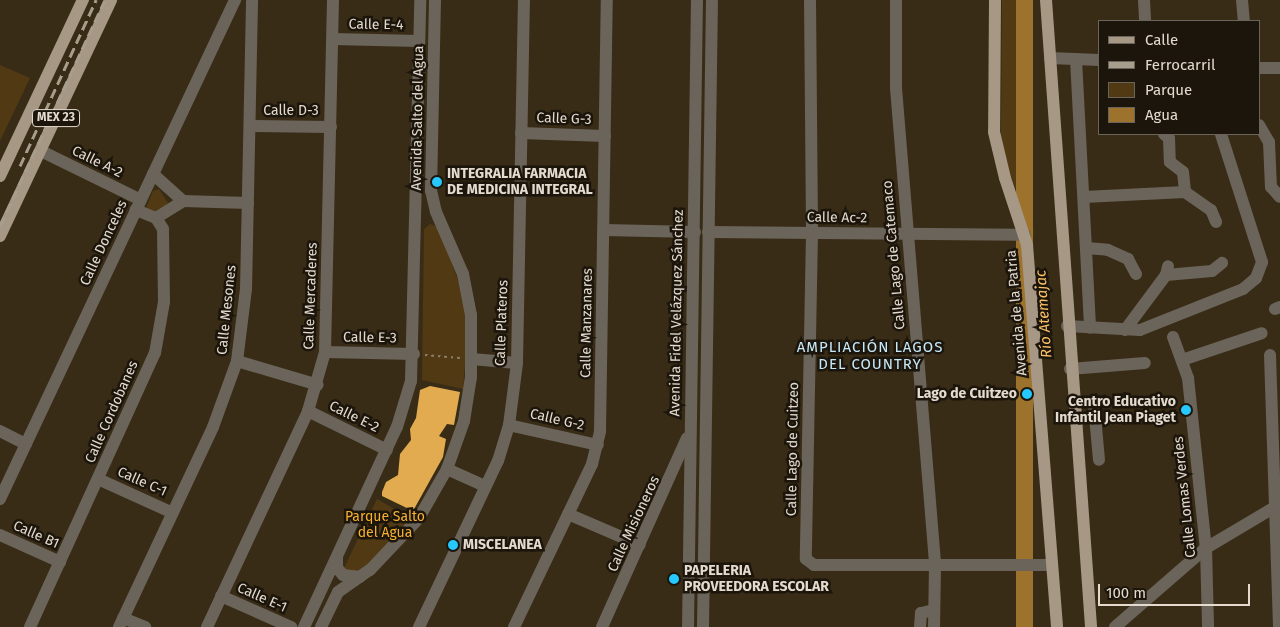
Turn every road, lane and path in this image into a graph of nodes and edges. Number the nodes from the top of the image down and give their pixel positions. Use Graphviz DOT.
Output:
graph roads {
  1 [pos="83,0"];
  2 [pos="112,0"];
  3 [pos="235,0"];
  4 [pos="252,0"];
  5 [pos="333,0"];
  6 [pos="420,0"];
  7 [pos="435,0"];
  8 [pos="524,0"];
  9 [pos="607,0"];
  10 [pos="697,0"];
  11 [pos="712,0"];
  12 [pos="810,0"];
  13 [pos="896,0"];
  14 [pos="995,0"];
  15 [pos="1046,0"];
  16 [pos="1144,0"];
  17 [pos="1242,0"];
  18 [pos="1145,20"];
  19 [pos="1244,20"];
  20 [pos="333,39"];
  21 [pos="419,41"];
  22 [pos="1050,58"];
  23 [pos="1076,59"];
  24 [pos="1098,60"];
  25 [pos="1260,68"];
  26 [pos="1280,68"];
  27 [pos="418,84"];
  28 [pos="433,84"];
  29 [pos="250,126"];
  30 [pos="331,126"];
  31 [pos="1260,127"];
  32 [pos="521,133"];
  33 [pos="1165,135"];
  34 [pos="1221,135"];
  35 [pos="605,136"];
  36 [pos="41,151"];
  37 [pos="153,174"];
  38 [pos="0,176"];
  39 [pos="1185,192"];
  40 [pos="1280,196"];
  41 [pos="1084,197"];
  42 [pos="183,202"];
  43 [pos="248,203"];
  44 [pos="139,205"];
  45 [pos="156,218"];
  46 [pos="1216,222"];
  47 [pos="441,224"];
  48 [pos="604,230"];
  49 [pos="695,232"];
  50 [pos="708,232"];
  51 [pos="812,233"];
  52 [pos="908,234"];
  53 [pos="416,235"];
  54 [pos="1025,235"];
  55 [pos="0,236"];
  56 [pos="1087,248"];
  57 [pos="1222,263"];
  58 [pos="1136,274"];
  59 [pos="693,288"];
  60 [pos="707,288"];
  61 [pos="1068,326"];
  62 [pos="1090,328"];
  63 [pos="1125,330"];
  64 [pos="1262,333"];
  65 [pos="1173,337"];
  66 [pos="325,352"];
  67 [pos="414,354"];
  68 [pos="1270,355"];
  69 [pos="472,359"];
  70 [pos="1182,360"];
  71 [pos="237,361"];
  72 [pos="517,363"];
  73 [pos="1145,363"];
  74 [pos="1070,369"];
  75 [pos="318,384"];
  76 [pos="1094,405"];
  77 [pos="308,411"];
  78 [pos="509,425"];
  79 [pos="0,431"];
  80 [pos="690,431"];
  81 [pos="1097,439"];
  82 [pos="1076,441"];
  83 [pos="26,444"];
  84 [pos="598,445"];
  85 [pos="387,450"];
  86 [pos="1099,460"];
  87 [pos="447,469"];
  88 [pos="98,479"];
  89 [pos="485,486"];
  90 [pos="0,499"];
  91 [pos="1278,506"];
  92 [pos="172,513"];
  93 [pos="568,514"];
  94 [pos="0,535"];
  95 [pos="640,545"];
  96 [pos="1206,548"];
  97 [pos="338,555"];
  98 [pos="60,562"];
  99 [pos="1052,565"];
  100 [pos="935,566"];
  101 [pos="360,577"];
  102 [pos="221,596"];
  103 [pos="934,610"];
  104 [pos="1132,611"];
  105 [pos="121,622"];
  106 [pos="30,627"];
  107 [pos="145,627"];
  108 [pos="207,627"];
  109 [pos="291,627"];
  110 [pos="304,627"];
  111 [pos="321,627"];
  112 [pos="419,627"];
  113 [pos="514,627"];
  114 [pos="602,627"];
  115 [pos="688,627"];
  116 [pos="703,627"];
  117 [pos="920,627"];
  118 [pos="934,627"];
  119 [pos="1057,627"];
  120 [pos="1091,627"];
  121 [pos="1115,627"];
  122 [pos="1133,627"];
  123 [pos="1208,627"];
  124 [pos="1279,627"];
  1 -- 38 [label="main road, MEX 23"];
  2 -- 36 [label="main road, MEX 23"];
  3 -- 37 [label="street, Calle Donceles"];
  4 -- 29 [label="street, Calle Mesones"];
  5 -- 20 [label="street, Calle Mercaderes"];
  6 -- 21 [label="street, Avenida Salto del Agua"];
  7 -- 28 [label="street, Avenida Salto del Agua"];
  8 -- 32 [label="street, Calle Plateros"];
  9 -- 35 [label="street, Calle Manzanares"];
  10 -- 49 [label="street, Avenida Fidel Velázquez Sánchez"];
  11 -- 50 [label="street"];
  12 -- 51 [label="street, Calle Lago de Cuitzeo"];
  13 -- 52 [label="street, Calle Lago de Catemaco"];
  14 -- 54 [label="main road, Avenida de la Patria"];
  15 -- 22 [label="main road"];
  16 -- 18 [label="street"];
  17 -- 19 [label="street"];
  20 -- 21 [label="street, Calle E-4"];
  20 -- 30 [label="street, Calle Mercaderes"];
  21 -- 27 [label="street, Avenida Salto del Agua"];
  22 -- 23 [label="street"];
  22 -- 61 [label="main road"];
  23 -- 24 [label="street"];
  23 -- 41 [label="street"];
  25 -- 26 [label="street"];
  27 -- 28 [label="street"];
  27 -- 53 [label="street, Avenida Salto del Agua"];
  28 -- 47 [label="street, Avenida Salto del Agua"];
  29 -- 30 [label="street, Calle D-3"];
  29 -- 43 [label="street, Calle Mesones"];
  30 -- 66 [label="street, Calle Mercaderes"];
  31 -- 40 [label="street"];
  32 -- 35 [label="street, Calle G-3"];
  32 -- 72 [label="street, Calle Plateros"];
  33 -- 39 [label="street"];
  34 -- 63 [label="street"];
  35 -- 48 [label="street, Calle Manzanares"];
  36 -- 44 [label="street, Calle A-2"];
  36 -- 55 [label="main road, MEX 23"];
  37 -- 42 [label="street"];
  37 -- 44 [label="street, Calle Donceles"];
  39 -- 41 [label="street"];
  39 -- 46 [label="street"];
  41 -- 56 [label="street"];
  42 -- 43 [label="street"];
  42 -- 45 [label="street"];
  43 -- 71 [label="street, Calle Mesones"];
  44 -- 45 [label="street"];
  44 -- 83 [label="street, Calle Donceles"];
  45 -- 88 [label="street, Calle Cordobanes"];
  47 -- 53 [label="street"];
  47 -- 69 [label="street, Avenida Salto del Agua"];
  48 -- 49 [label="street"];
  48 -- 84 [label="street, Calle Manzanares"];
  49 -- 59 [label="street, Avenida Fidel Velázquez Sánchez"];
  50 -- 51 [label="street, Calle Ac-2"];
  50 -- 60 [label="street"];
  51 -- 52 [label="street, Calle Ac-2"];
  51 -- 100 [label="street, Calle Lago de Cuitzeo"];
  52 -- 54 [label="street, Calle Ac-2"];
  52 -- 100 [label="street, Calle Lago de Catemaco"];
  53 -- 67 [label="street, Avenida Salto del Agua"];
  54 -- 99 [label="main road, Avenida de la Patria"];
  56 -- 58 [label="street"];
  56 -- 62 [label="street"];
  57 -- 63 [label="street"];
  59 -- 60 [label="street"];
  59 -- 80 [label="street, Avenida Fidel Velázquez Sánchez"];
  60 -- 116 [label="street"];
  61 -- 62 [label="street"];
  61 -- 74 [label="main road"];
  62 -- 63 [label="street"];
  64 -- 70 [label="street"];
  65 -- 70 [label="street, Calle Lomas Verdes"];
  66 -- 67 [label="street, Calle E-3"];
  66 -- 75 [label="street, Calle Mercaderes"];
  67 -- 69 [label="path"];
  67 -- 85 [label="street, Avenida Salto del Agua"];
  68 -- 91 [label="street"];
  69 -- 72 [label="street"];
  69 -- 87 [label="street, Avenida Salto del Agua"];
  70 -- 96 [label="street, Calle Lomas Verdes"];
  71 -- 75 [label="street"];
  71 -- 92 [label="street, Calle Mesones"];
  72 -- 78 [label="street, Calle Plateros"];
  73 -- 74 [label="street"];
  74 -- 82 [label="main road"];
  75 -- 77 [label="street, Calle Mercaderes"];
  76 -- 81 [label="street"];
  77 -- 85 [label="street, Calle E-2"];
  77 -- 102 [label="street, Calle Mercaderes"];
  78 -- 84 [label="street, Calle G-2"];
  78 -- 89 [label="street, Calle Plateros"];
  79 -- 83 [label="street"];
  80 -- 95 [label="street, Calle Misioneros"];
  80 -- 115 [label="street, Avenida Fidel Velázquez Sánchez"];
  81 -- 82 [label="street"];
  81 -- 86 [label="street"];
  82 -- 120 [label="main road"];
  83 -- 90 [label="street, Calle Donceles"];
  84 -- 93 [label="street, Calle Manzanares"];
  85 -- 97 [label="street, Avenida Salto del Agua"];
  87 -- 89 [label="street"];
  87 -- 101 [label="street, Avenida Salto del Agua"];
  88 -- 92 [label="street, Calle C-1"];
  88 -- 98 [label="street, Calle Cordobanes"];
  89 -- 112 [label="street, Calle Plateros"];
  91 -- 96 [label="street"];
  91 -- 124 [label="street"];
  92 -- 105 [label="street, Calle Mesones"];
  93 -- 95 [label="street"];
  93 -- 113 [label="street, Calle Manzanares"];
  94 -- 98 [label="street, Calle B1"];
  95 -- 114 [label="street, Calle Misioneros"];
  96 -- 104 [label="street"];
  96 -- 123 [label="street, Calle Lomas Verdes"];
  97 -- 101 [label="street"];
  97 -- 110 [label="street, Avenida Salto del Agua"];
  98 -- 106 [label="street, Calle Cordobanes"];
  99 -- 100 [label="street, Calle Lago de Cuitzeo"];
  99 -- 119 [label="main road, Avenida de la Patria"];
  100 -- 103 [label="street, Calle Lago de Catemaco"];
  101 -- 111 [label="street, Avenida Salto del Agua"];
  102 -- 108 [label="street, Calle Mercaderes"];
  102 -- 109 [label="street, Calle E-1"];
  103 -- 117 [label="street"];
  103 -- 118 [label="street, Calle Lago de Catemaco"];
  104 -- 121 [label="street"];
  104 -- 122 [label="street"];
  105 -- 107 [label="street"];
}
